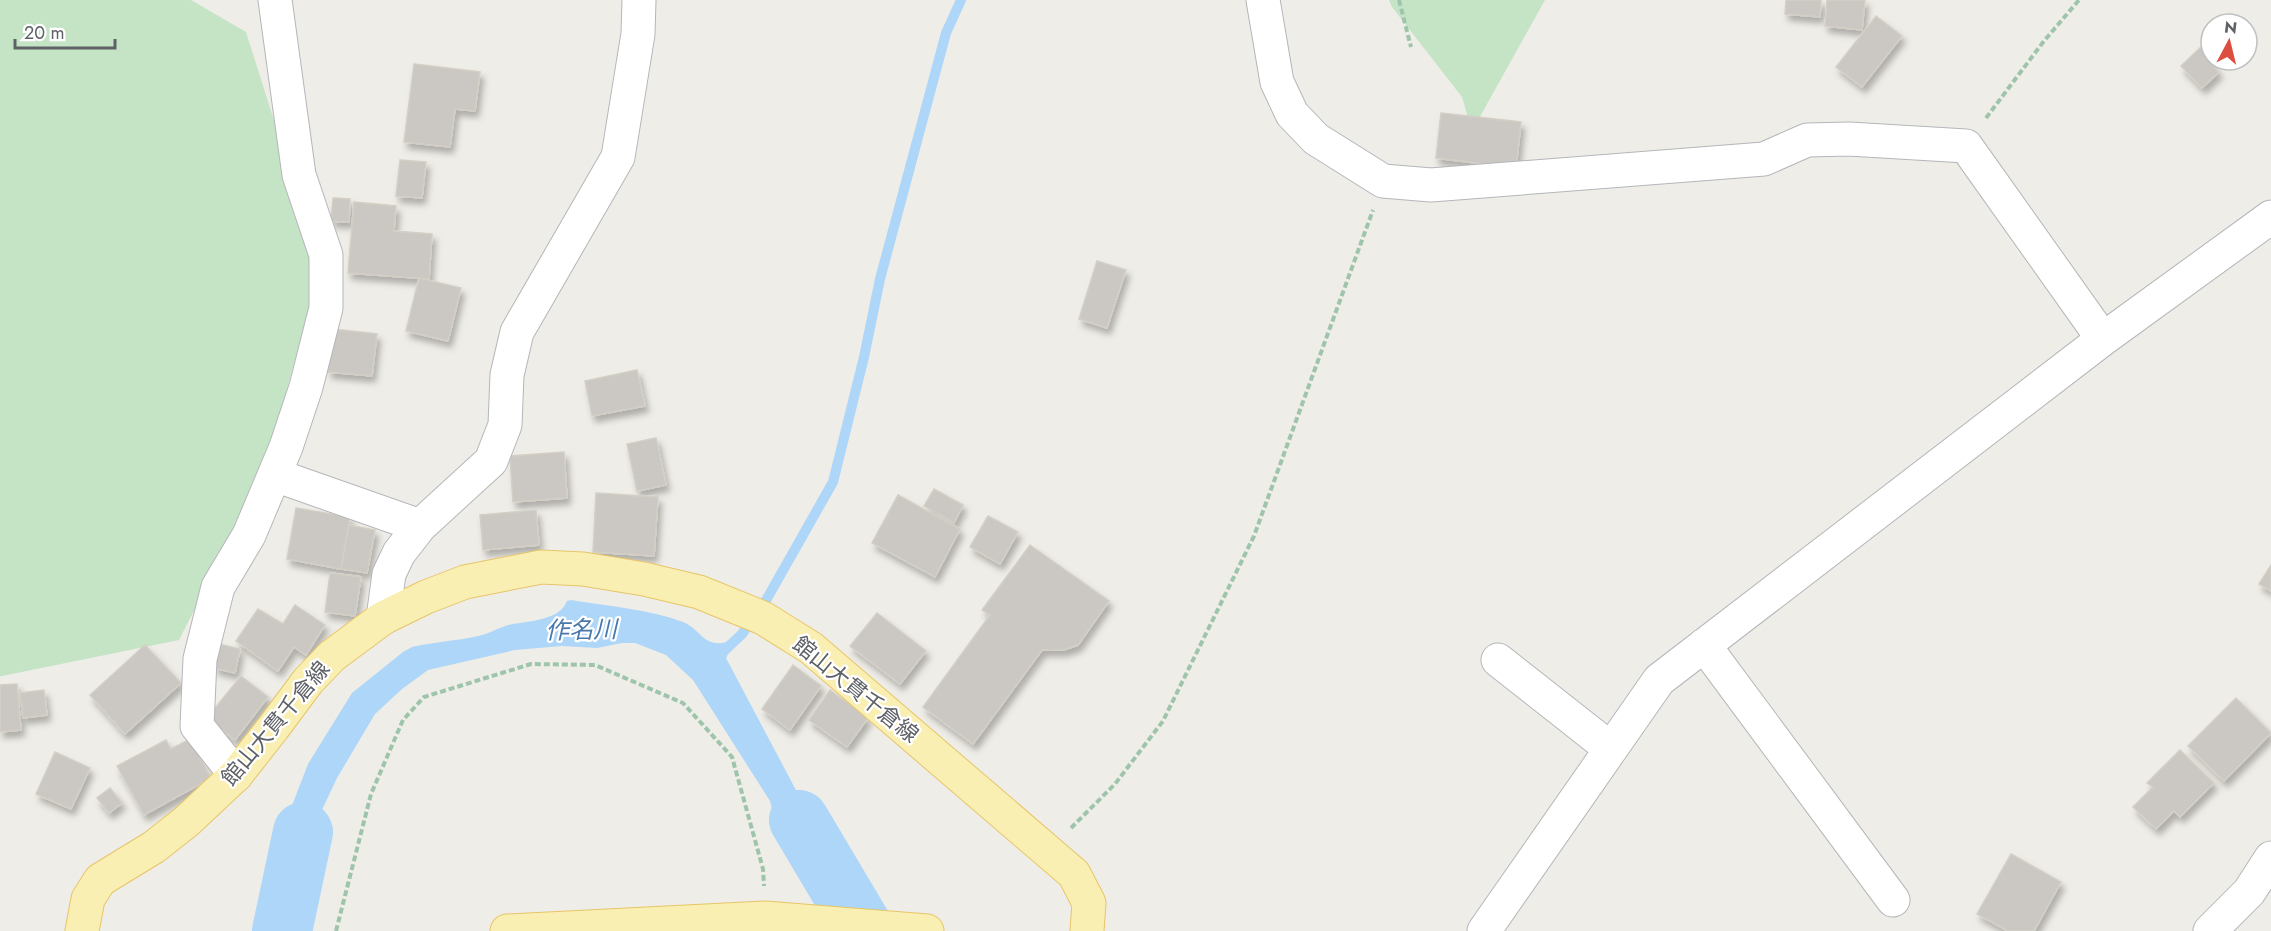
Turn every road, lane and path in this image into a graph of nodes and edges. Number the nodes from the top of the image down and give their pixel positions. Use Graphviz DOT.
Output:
graph roads {
  1 [pos="275,0"];
  2 [pos="639,0"];
  3 [pos="1263,0"];
  4 [pos="1399,0"];
  5 [pos="2079,0"];
  6 [pos="1411,47"];
  7 [pos="1966,146"];
  8 [pos="1383,181"];
  9 [pos="2271,218"];
  10 [pos="2103,339"];
  11 [pos="275,475"];
  12 [pos="420,526"];
  13 [pos="383,618"];
  14 [pos="1704,645"];
  15 [pos="1498,660"];
  16 [pos="1611,748"];
  17 [pos="236,775"];
  18 [pos="1046,851"];
  19 [pos="2271,858"];
  20 [pos="1893,900"];
  21 [pos="781,919"];
  22 [pos="915,930"];
  23 [pos="82,931"];
  24 [pos="336,931"];
  25 [pos="507,931"];
  26 [pos="1087,931"];
  27 [pos="1484,931"];
  28 [pos="2210,931"];
  1 -- 11 [label="street"];
  2 -- 12 [label="street"];
  3 -- 8 [label="street"];
  4 -- 6 [label="path"];
  5 -- 7 [label="path"];
  7 -- 8 [label="street"];
  7 -- 10 [label="street"];
  8 -- 18 [label="path"];
  9 -- 10 [label="street"];
  10 -- 14 [label="street"];
  11 -- 12 [label="street"];
  11 -- 17 [label="street"];
  12 -- 13 [label="street"];
  13 -- 17 [label="main road, 館山大貫千倉線"];
  13 -- 18 [label="main road, 館山大貫千倉線"];
  14 -- 16 [label="street"];
  14 -- 20 [label="street"];
  15 -- 16 [label="street"];
  16 -- 27 [label="street"];
  17 -- 23 [label="main road, 館山大貫千倉線"];
  18 -- 26 [label="main road, 館山大貫千倉線"];
  19 -- 28 [label="street"];
  21 -- 22 [label="main road"];
  21 -- 24 [label="path"];
  21 -- 25 [label="main road"];
}
